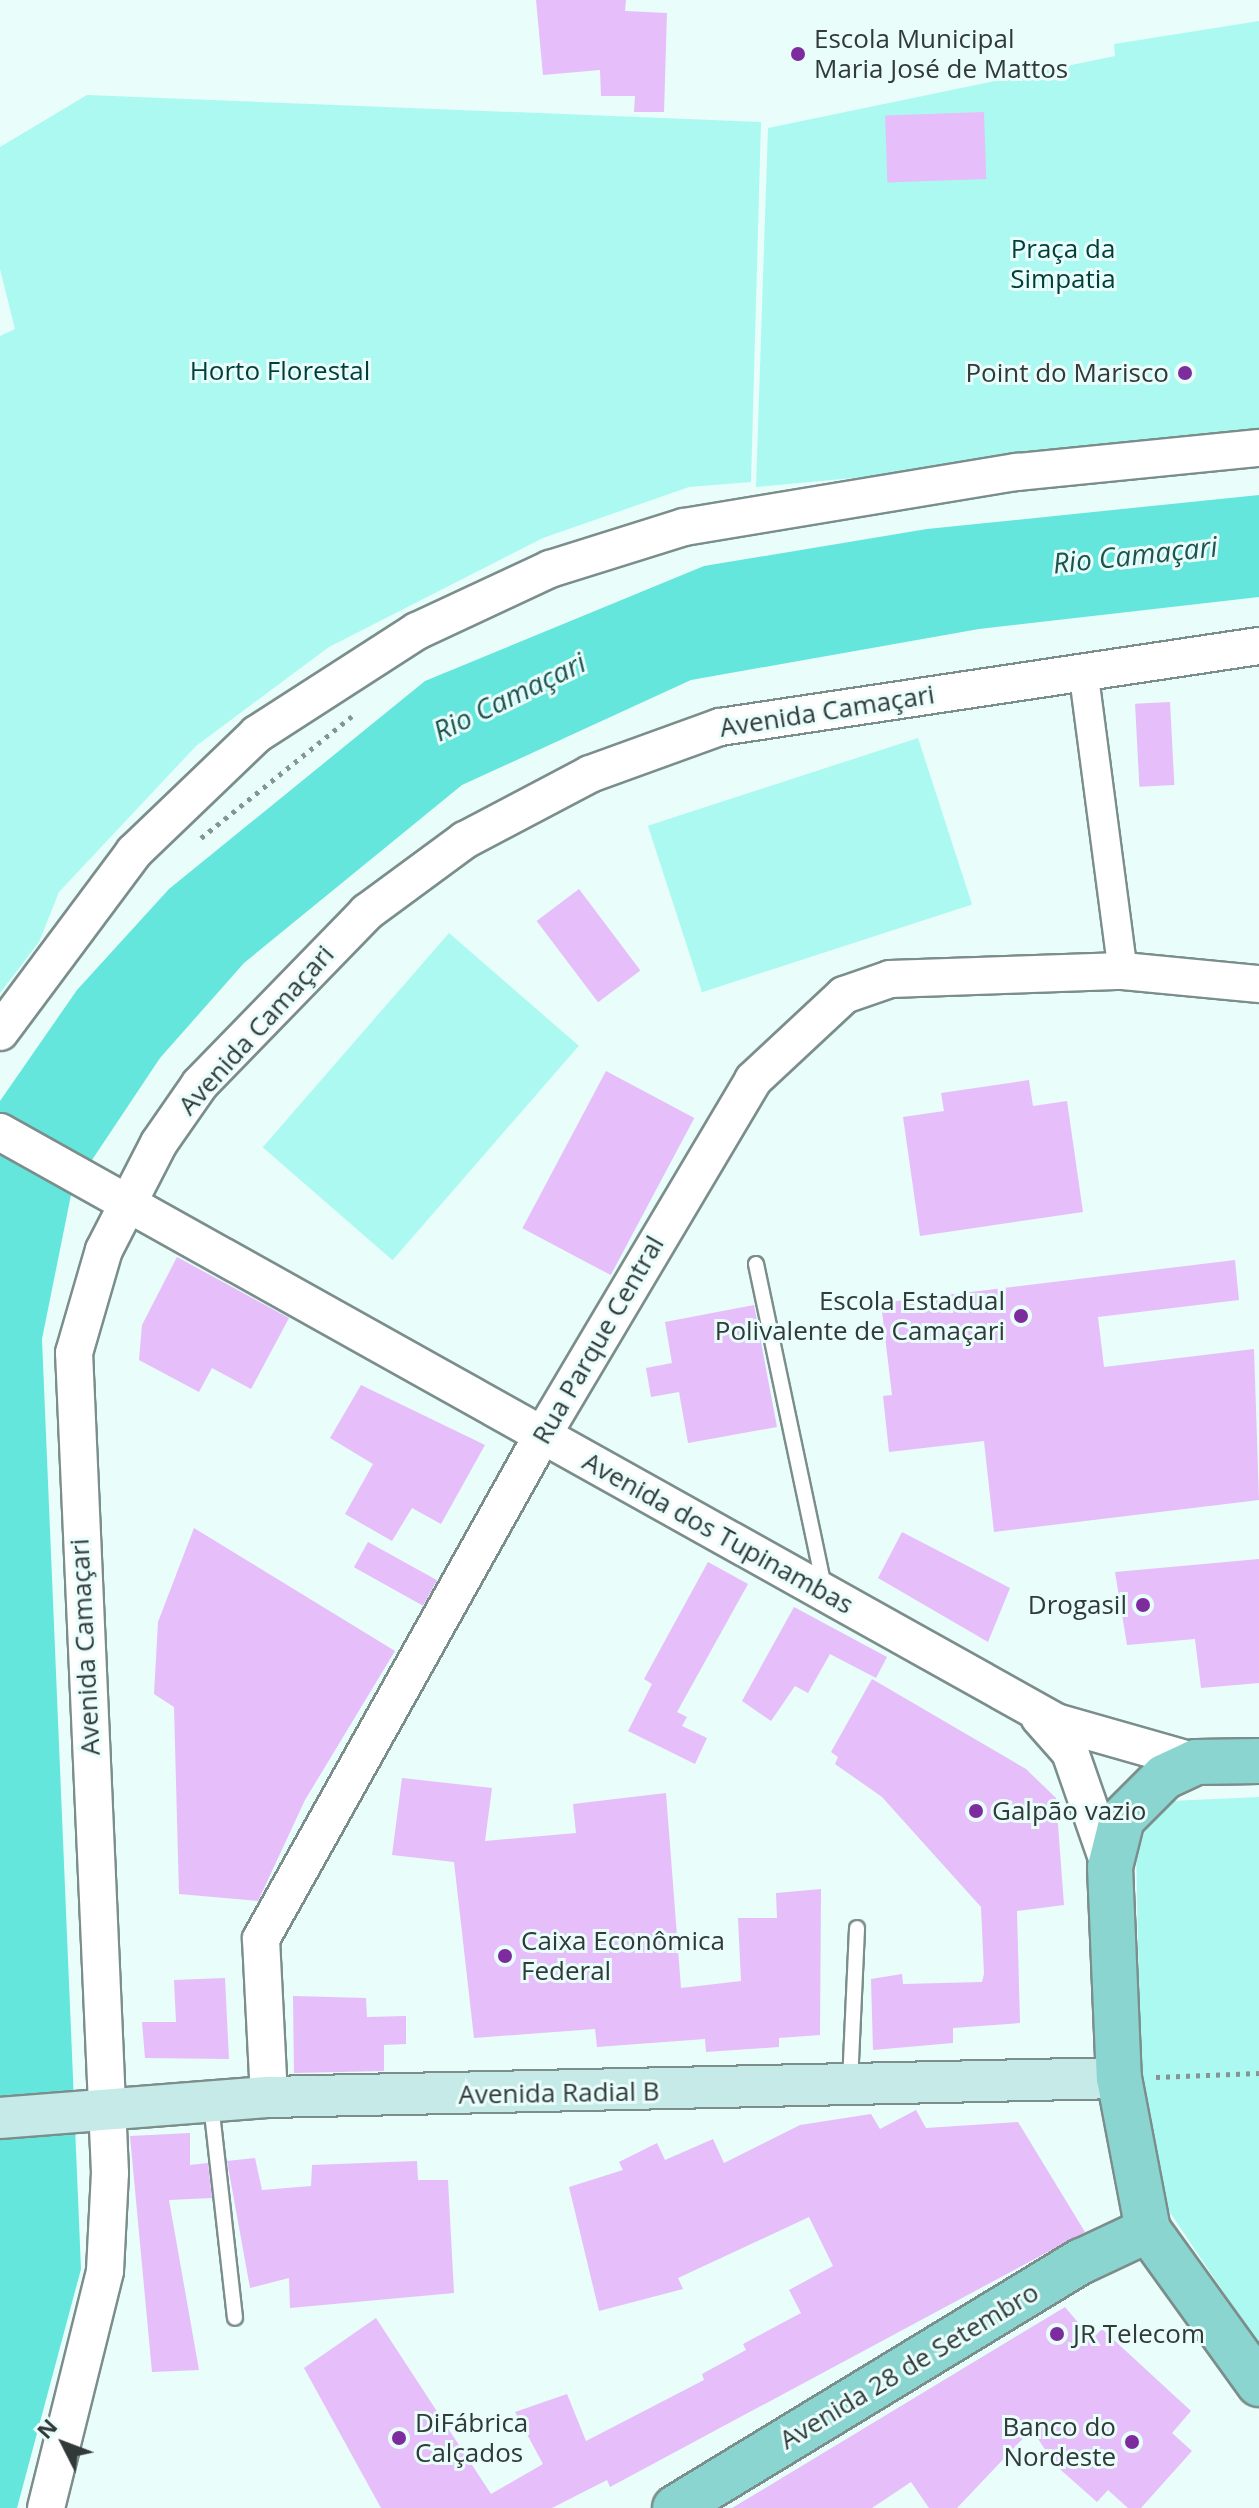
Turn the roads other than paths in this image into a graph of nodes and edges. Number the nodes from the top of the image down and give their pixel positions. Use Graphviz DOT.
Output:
graph roads {
  1 [pos="1259,448"];
  2 [pos="1259,646"];
  3 [pos="1083,669"];
  4 [pos="1123,971"];
  5 [pos="1259,984"];
  6 [pos="0,1032"];
  7 [pos="0,1132"];
  8 [pos="111,1194"];
  9 [pos="756,1264"];
  10 [pos="542,1436"];
  11 [pos="826,1594"];
  12 [pos="1024,1702"];
  13 [pos="1259,1761"];
  14 [pos="1196,1762"];
  15 [pos="1110,1867"];
  16 [pos="857,1928"];
  17 [pos="1119,2078"];
  18 [pos="850,2089"];
  19 [pos="269,2097"];
  20 [pos="211,2102"];
  21 [pos="95,2112"];
  22 [pos="0,2118"];
  23 [pos="1148,2230"];
  24 [pos="235,2318"];
  25 [pos="1259,2384"];
  26 [pos="46,2508"];
  27 [pos="675,2508"];
  1 -- 6 [label="street"];
  2 -- 3 [label="street, Avenida Camaçari"];
  3 -- 4 [label="street"];
  3 -- 8 [label="street, Avenida Camaçari"];
  4 -- 5 [label="street, Rua Parque Central"];
  4 -- 10 [label="street, Rua Parque Central"];
  7 -- 8 [label="street, Avenida dos Tupinambas"];
  8 -- 10 [label="street, Avenida dos Tupinambas"];
  8 -- 21 [label="street, Avenida Camaçari"];
  9 -- 11 [label="lane"];
  10 -- 11 [label="street, Avenida dos Tupinambas"];
  10 -- 19 [label="street, Rua Parque Central"];
  11 -- 12 [label="street, Avenida dos Tupinambas"];
  12 -- 14 [label="street, Avenida dos Tupinambas"];
  12 -- 15 [label="street, Avenida dos Tupinambas"];
  13 -- 14 [label="main road"];
  14 -- 15 [label="main road"];
  15 -- 17 [label="main road"];
  16 -- 18 [label="lane"];
  17 -- 18 [label="main road, Avenida Radial B"];
  17 -- 23 [label="main road"];
  18 -- 19 [label="main road, Avenida Radial B"];
  19 -- 20 [label="main road, Avenida Radial B"];
  20 -- 21 [label="main road, Avenida Radial B"];
  20 -- 24 [label="lane"];
  21 -- 22 [label="main road, Avenida Radial B"];
  21 -- 26 [label="street, Avenida Camaçari"];
  23 -- 25 [label="main road"];
  23 -- 27 [label="main road, Avenida 28 de Setembro"];
}
